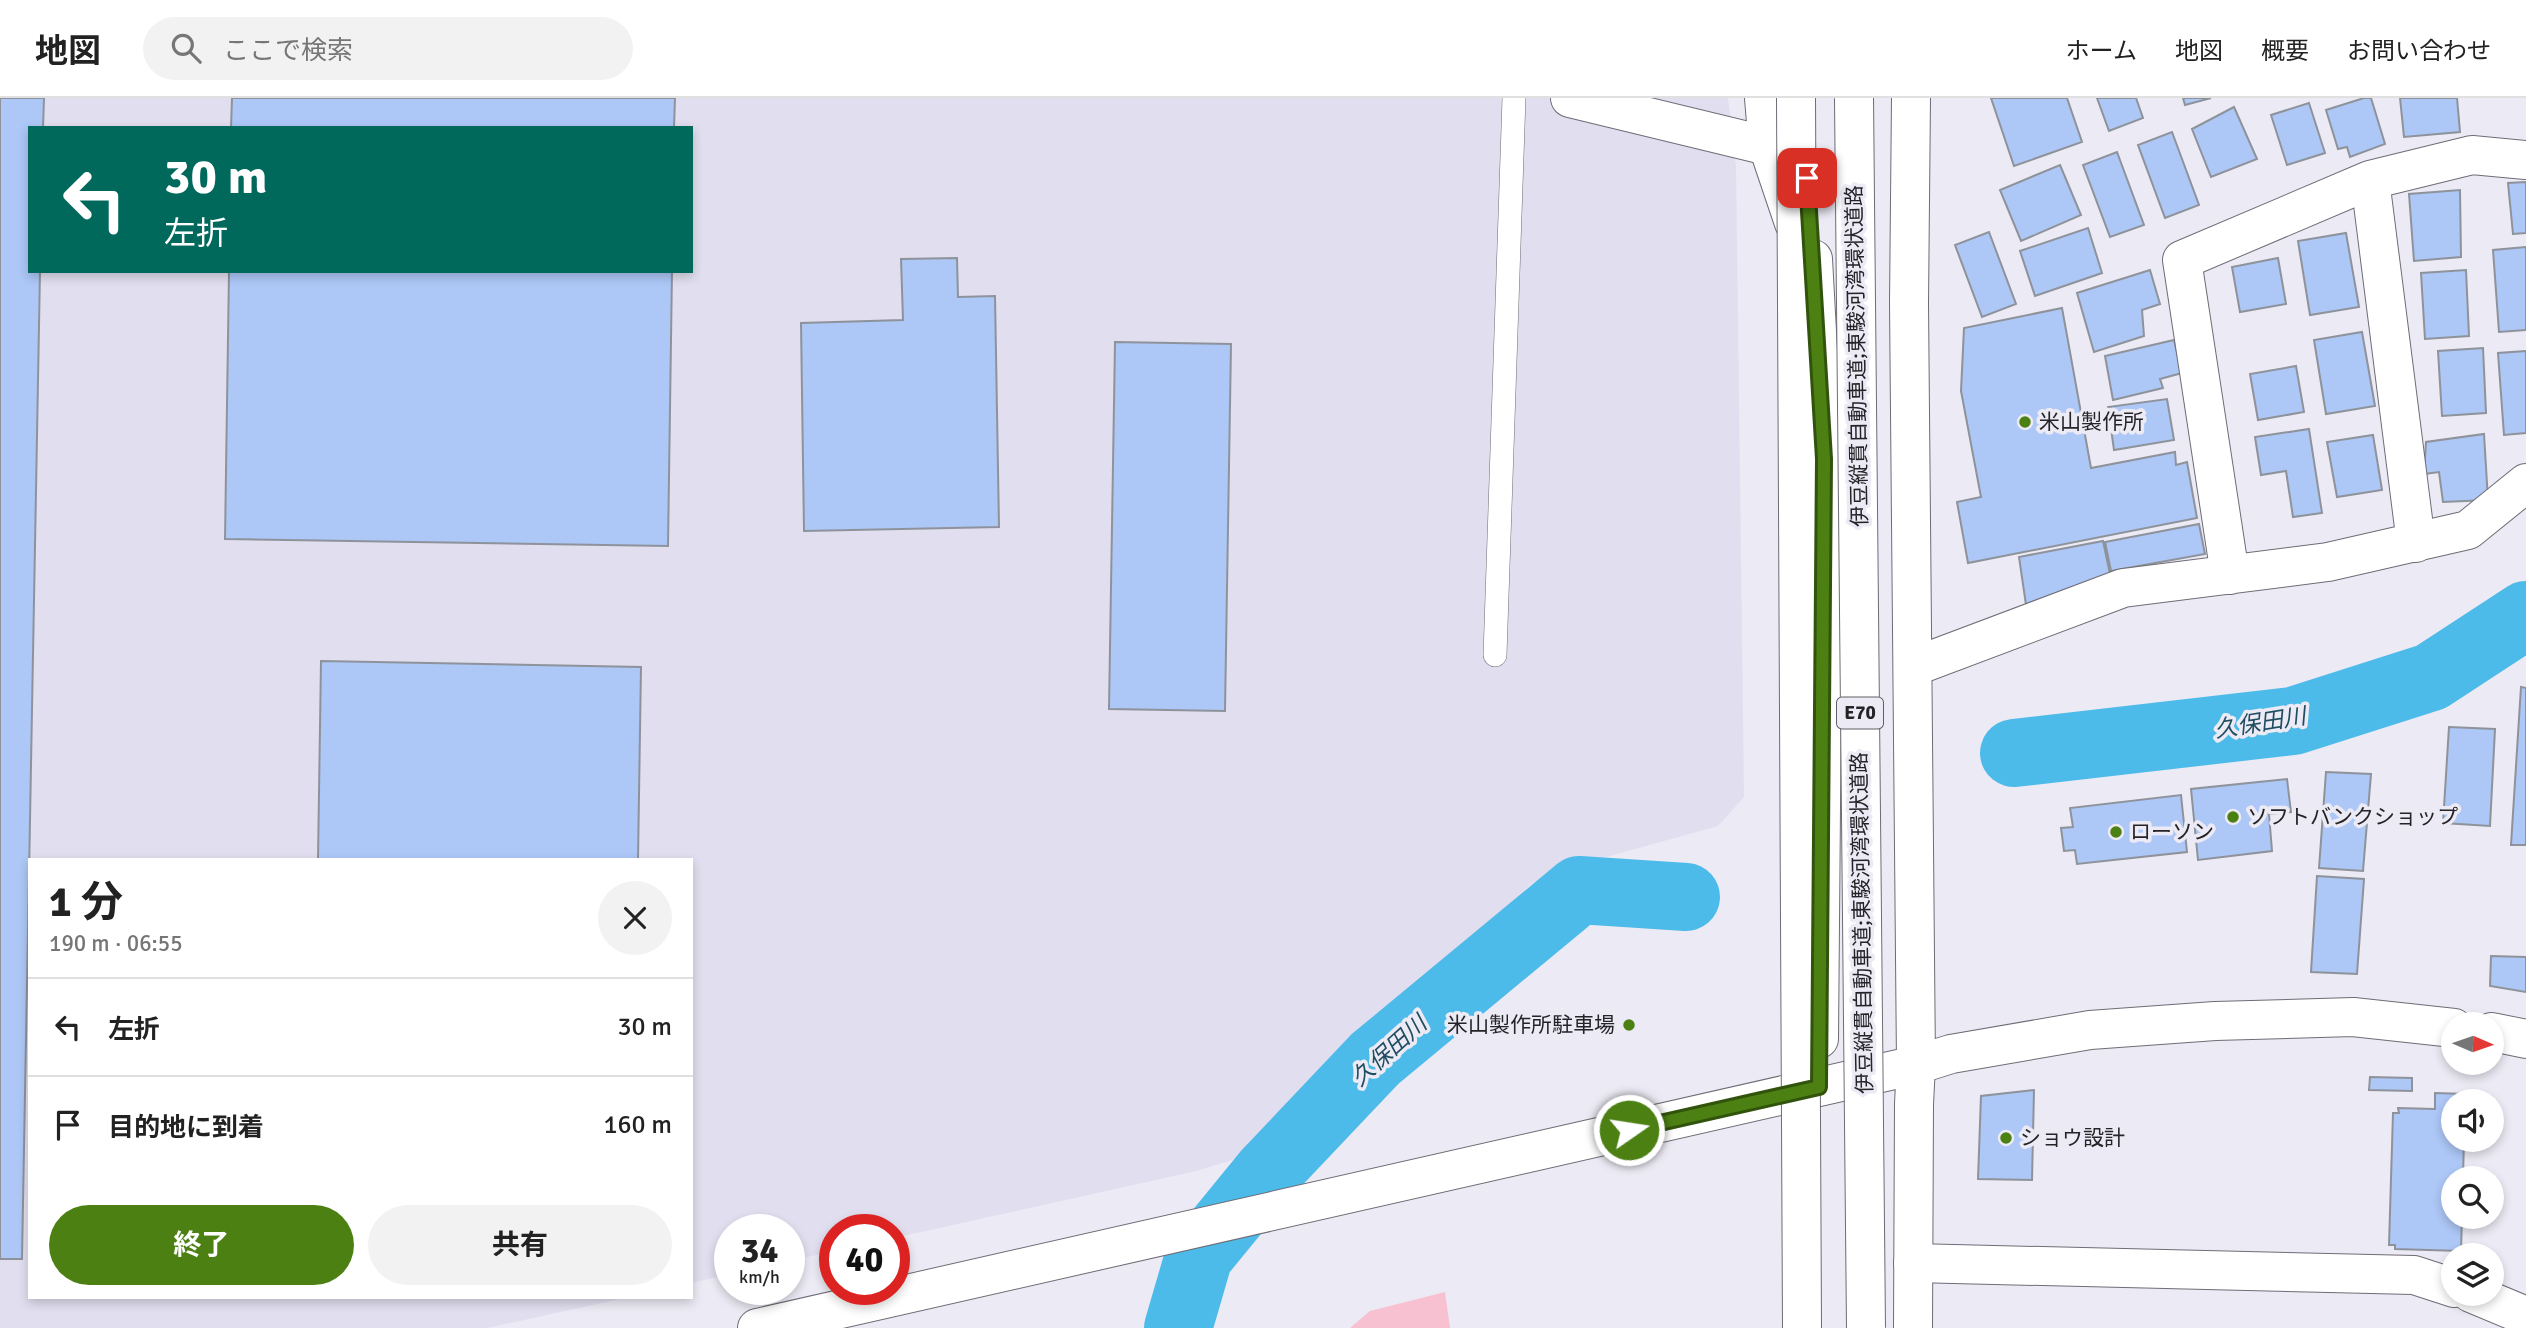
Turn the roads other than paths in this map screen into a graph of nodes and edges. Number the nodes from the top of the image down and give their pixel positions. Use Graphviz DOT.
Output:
graph roads {
  1 [pos="1514,98"];
  2 [pos="1570,98"];
  3 [pos="1764,98"];
  4 [pos="1799,98"];
  5 [pos="1854,98"];
  6 [pos="1911,98"];
  7 [pos="1768,146"];
  8 [pos="2526,160"];
  9 [pos="2370,180"];
  10 [pos="1815,285"];
  11 [pos="2526,483"];
  12 [pos="2416,543"];
  13 [pos="2230,575"];
  14 [pos="1495,655"];
  15 [pos="1913,667"];
  16 [pos="2441,1027"];
  17 [pos="2504,1034"];
  18 [pos="2526,1039"];
  19 [pos="1916,1065"];
  20 [pos="1819,1087"];
  21 [pos="1913,1263"];
  22 [pos="2441,1284"];
  23 [pos="2504,1306"];
  24 [pos="2526,1315"];
  25 [pos="820,1321"];
  26 [pos="757,1328"];
  27 [pos="1802,1328"];
  28 [pos="1820,1328"];
  29 [pos="1866,1328"];
  30 [pos="1913,1328"];
  1 -- 14 [label="lane"];
  2 -- 7 [label="main road"];
  3 -- 7 [label="main road"];
  4 -- 10 [label="main road"];
  4 -- 27 [label="main road, bridge"];
  5 -- 29 [label="main road, 伊豆縦貫自動車道;東駿河湾環状道路 / E70, bridge"];
  6 -- 15 [label="main road"];
  7 -- 10 [label="main road"];
  8 -- 9 [label="main road"];
  9 -- 12 [label="main road"];
  9 -- 13 [label="main road"];
  10 -- 20 [label="main road"];
  11 -- 12 [label="main road"];
  12 -- 13 [label="main road"];
  13 -- 15 [label="main road"];
  15 -- 19 [label="main road"];
  16 -- 19 [label="main road"];
  17 -- 18 [label="main road"];
  19 -- 20 [label="main road"];
  19 -- 21 [label="main road"];
  20 -- 25 [label="main road"];
  20 -- 28 [label="main road"];
  21 -- 22 [label="main road"];
  21 -- 30 [label="main road"];
  23 -- 24 [label="main road"];
  25 -- 26 [label="main road"];
}
